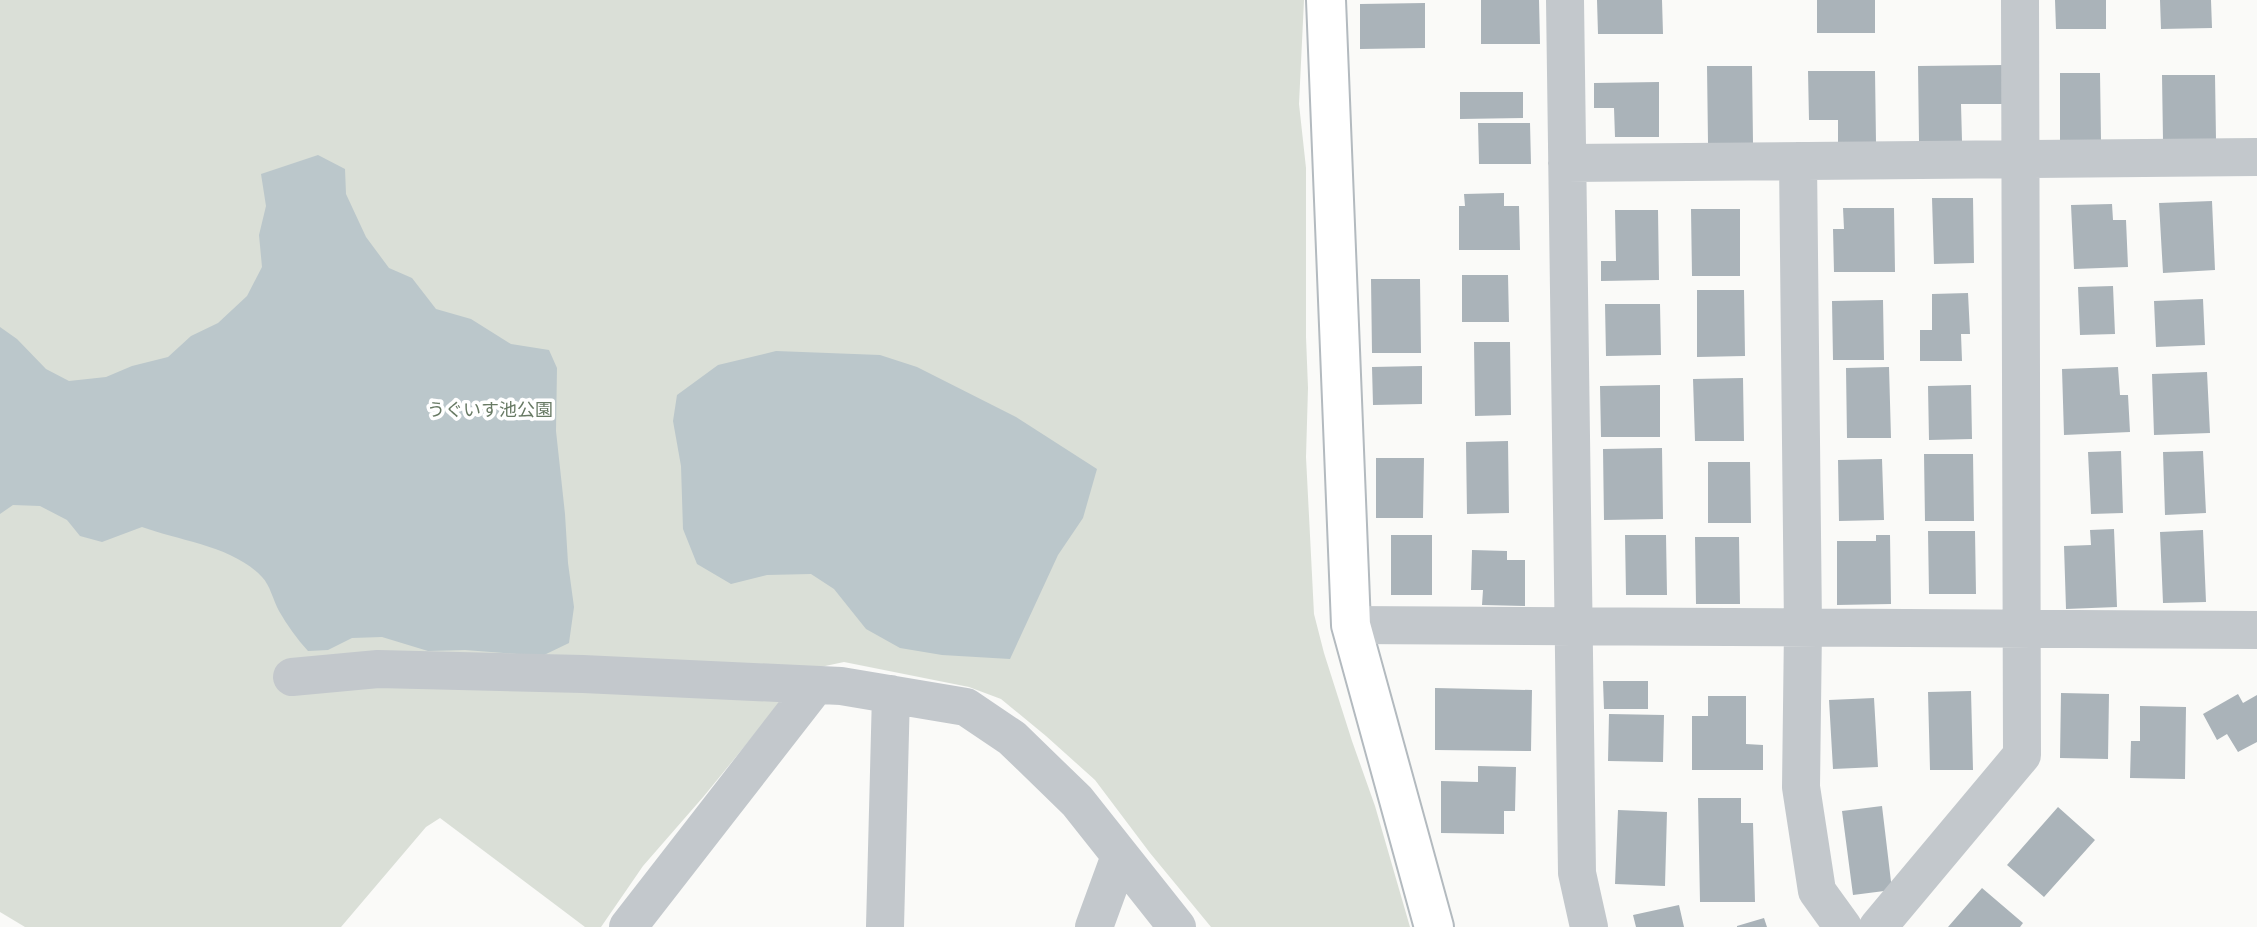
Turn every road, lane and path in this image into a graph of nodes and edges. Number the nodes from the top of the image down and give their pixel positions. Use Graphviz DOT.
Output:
graph roads {
  1 [pos="1326,0"];
  2 [pos="1565,0"];
  3 [pos="2020,0"];
  4 [pos="2257,158"];
  5 [pos="2021,160"];
  6 [pos="1798,161"];
  7 [pos="1567,163"];
  8 [pos="1351,625"];
  9 [pos="1574,626"];
  10 [pos="1803,628"];
  11 [pos="2022,629"];
  12 [pos="2257,630"];
  13 [pos="292,677"];
  14 [pos="816,685"];
  15 [pos="891,694"];
  16 [pos="1120,856"];
  17 [pos="628,927"];
  18 [pos="885,927"];
  19 [pos="1094,927"];
  20 [pos="1177,927"];
  21 [pos="1434,927"];
  22 [pos="1589,927"];
  23 [pos="1843,927"];
  24 [pos="1878,927"];
  1 -- 8 [label="street"];
  2 -- 7 [label="street"];
  3 -- 5 [label="street"];
  4 -- 5 [label="street"];
  5 -- 6 [label="street"];
  5 -- 11 [label="street"];
  6 -- 7 [label="street"];
  6 -- 10 [label="street"];
  7 -- 9 [label="street"];
  8 -- 9 [label="street"];
  8 -- 21 [label="street"];
  9 -- 10 [label="street"];
  9 -- 22 [label="street"];
  10 -- 11 [label="street"];
  10 -- 23 [label="street"];
  11 -- 12 [label="street"];
  11 -- 24 [label="street"];
  13 -- 14 [label="street"];
  14 -- 15 [label="street"];
  14 -- 17 [label="street"];
  15 -- 16 [label="street"];
  15 -- 18 [label="street"];
  16 -- 19 [label="street"];
  16 -- 20 [label="street"];
}
